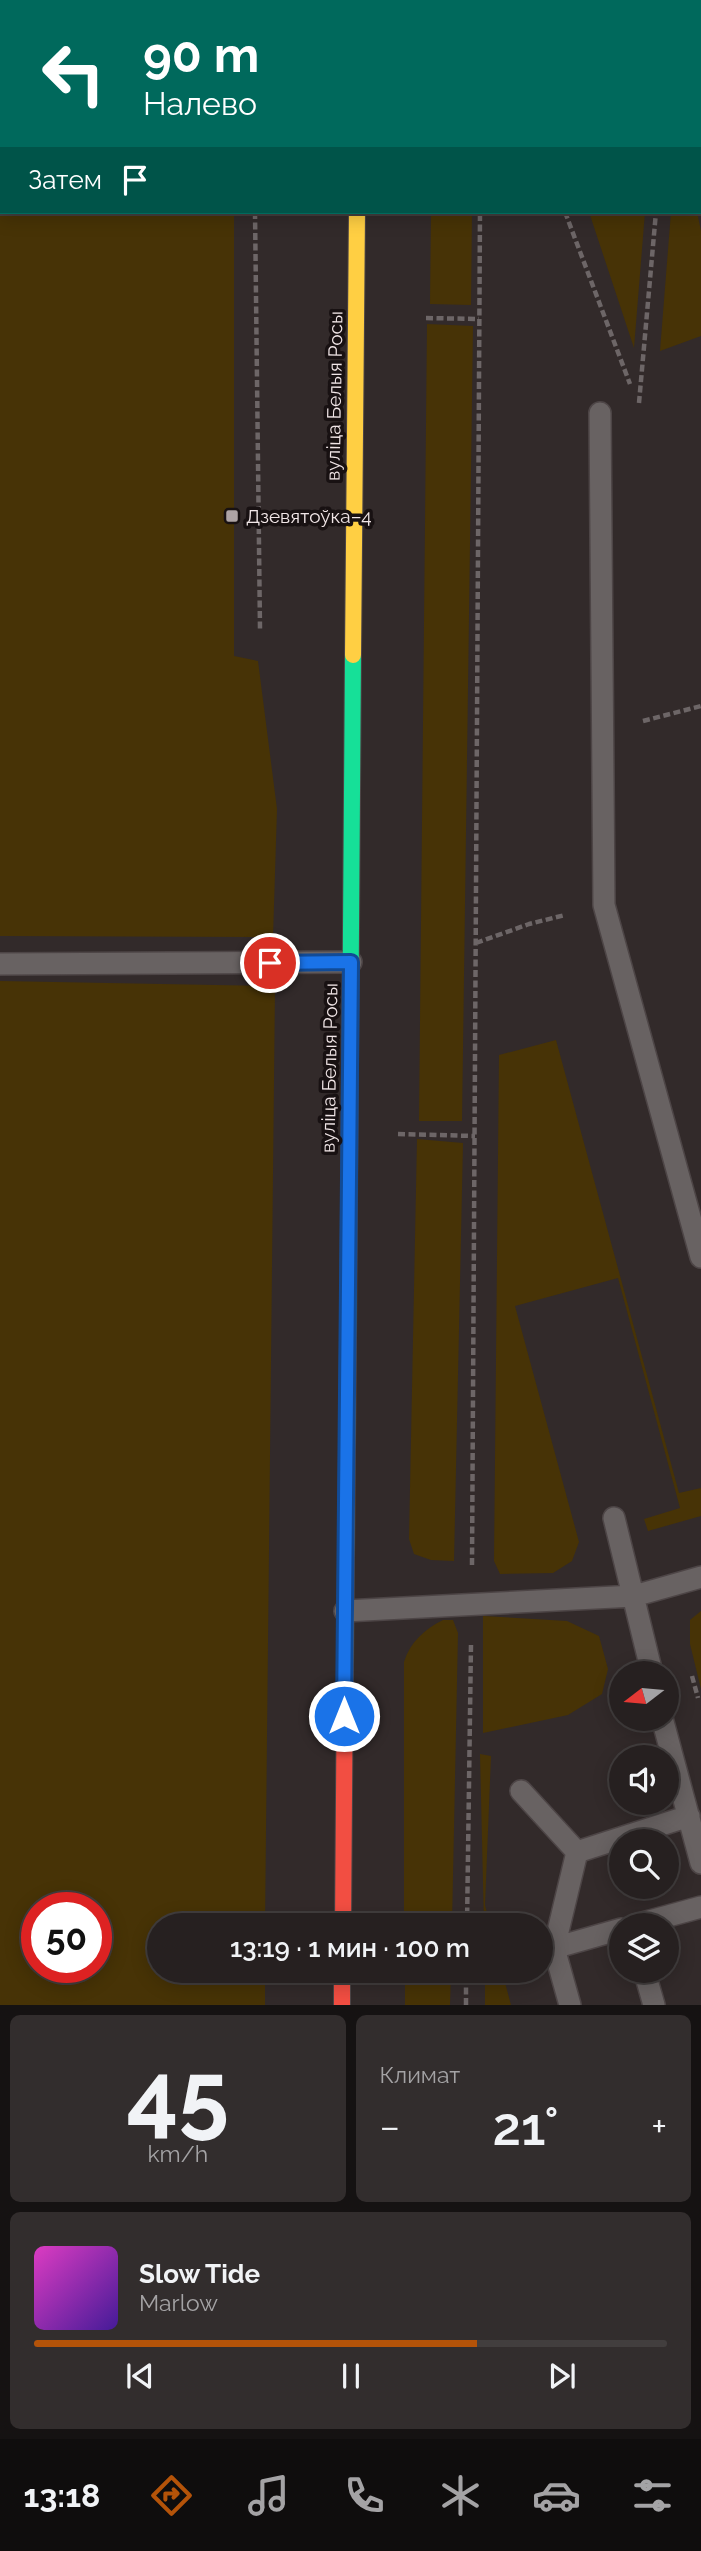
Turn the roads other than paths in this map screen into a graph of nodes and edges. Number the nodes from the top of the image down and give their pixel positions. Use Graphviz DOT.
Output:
graph roads {
  1 [pos="357,214"];
  2 [pos="600,413"];
  3 [pos="351,962"];
  4 [pos="0,964"];
  5 [pos="701,1257"];
  6 [pos="614,1518"];
  7 [pos="701,1577"];
  8 [pos="634,1596"];
  9 [pos="345,1611"];
  10 [pos="649,1661"];
  11 [pos="666,1731"];
  12 [pos="521,1791"];
  13 [pos="689,1816"];
  14 [pos="577,1852"];
  15 [pos="701,1863"];
  16 [pos="701,1907"];
  17 [pos="343,1913"];
  18 [pos="679,1913"];
  19 [pos="609,1932"];
  20 [pos="554,1948"];
  21 [pos="342,1983"];
  22 [pos="648,1983"];
  23 [pos="342,2005"];
  24 [pos="570,2005"];
  25 [pos="654,2005"];
  1 -- 3 [label="main road, вуліца Белыя Росы"];
  2 -- 5 [label="lane"];
  3 -- 4 [label="lane"];
  3 -- 9 [label="main road, вуліца Белыя Росы"];
  6 -- 8 [label="lane"];
  7 -- 8 [label="lane"];
  8 -- 9 [label="lane"];
  8 -- 10 [label="lane"];
  9 -- 17 [label="main road, вуліца Белыя Росы"];
  11 -- 13 [label="lane"];
  12 -- 14 [label="lane"];
  13 -- 14 [label="lane"];
  13 -- 15 [label="lane"];
  14 -- 20 [label="lane"];
  16 -- 18 [label="lane"];
  19 -- 20 [label="lane"];
  20 -- 24 [label="lane"];
  21 -- 23 [label="main road"];
  22 -- 25 [label="lane"];
}
